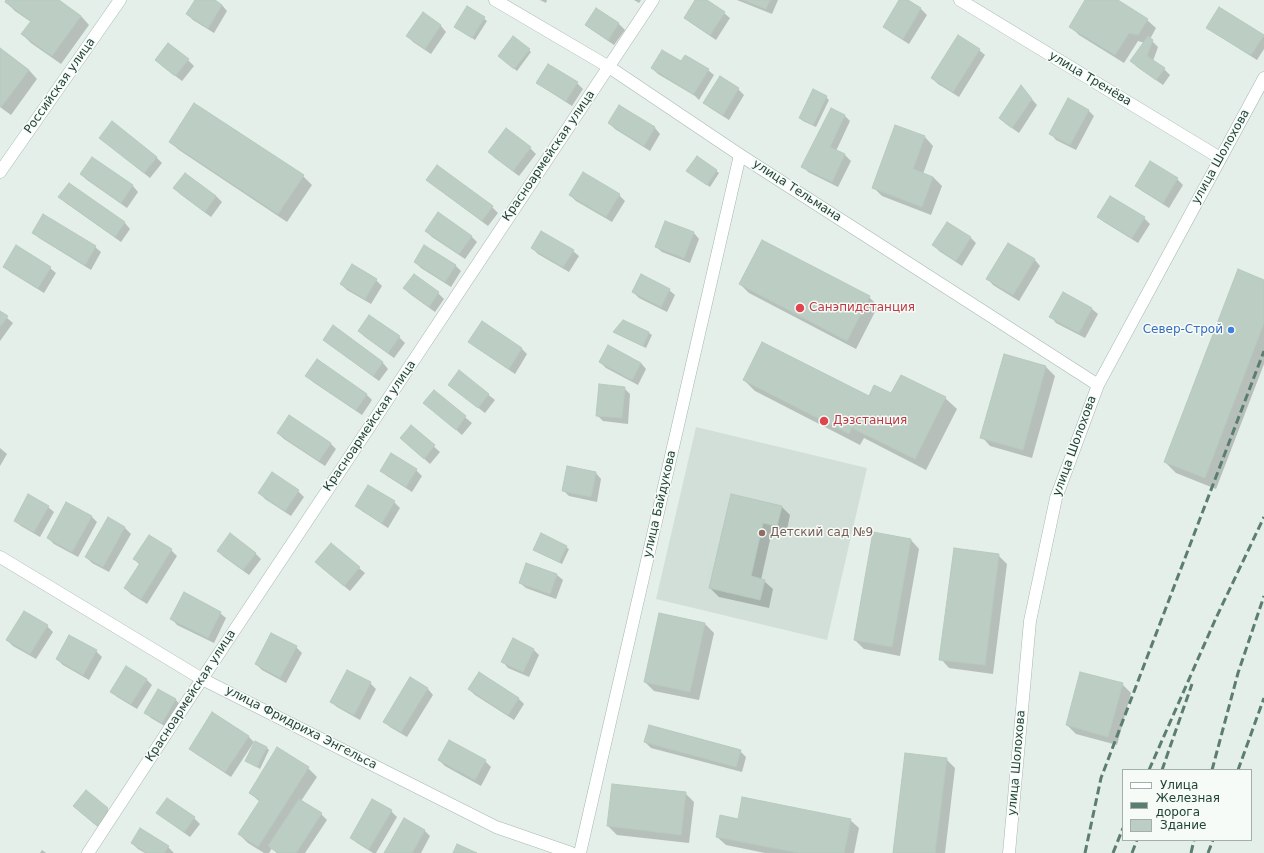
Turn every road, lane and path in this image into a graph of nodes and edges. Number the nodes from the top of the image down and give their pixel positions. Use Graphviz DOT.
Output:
graph roads {
  1 [pos="120,0"];
  2 [pos="495,0"];
  3 [pos="653,0"];
  4 [pos="960,0"];
  5 [pos="608,67"];
  6 [pos="1264,78"];
  7 [pos="740,155"];
  8 [pos="1220,158"];
  9 [pos="0,172"];
  10 [pos="1098,385"];
  11 [pos="0,557"];
  12 [pos="202,679"];
  13 [pos="88,853"];
  14 [pos="572,853"];
  15 [pos="580,853"];
  16 [pos="1009,853"];
  1 -- 9 [label="street, Российская улица"];
  2 -- 5 [label="street, улица Тельмана"];
  3 -- 5 [label="street, Красноармейская улица"];
  4 -- 8 [label="street, улица Тренёва"];
  5 -- 7 [label="street, улица Тельмана"];
  5 -- 12 [label="street, Красноармейская улица"];
  6 -- 8 [label="street, улица Шолохова"];
  7 -- 10 [label="street, улица Тельмана"];
  7 -- 15 [label="street, улица Байдукова"];
  8 -- 10 [label="street, улица Шолохова"];
  10 -- 16 [label="street, улица Шолохова"];
  11 -- 12 [label="street, улица Фридриха Энгельса"];
  12 -- 13 [label="street, Красноармейская улица"];
  12 -- 14 [label="street, улица Фридриха Энгельса"];
}
